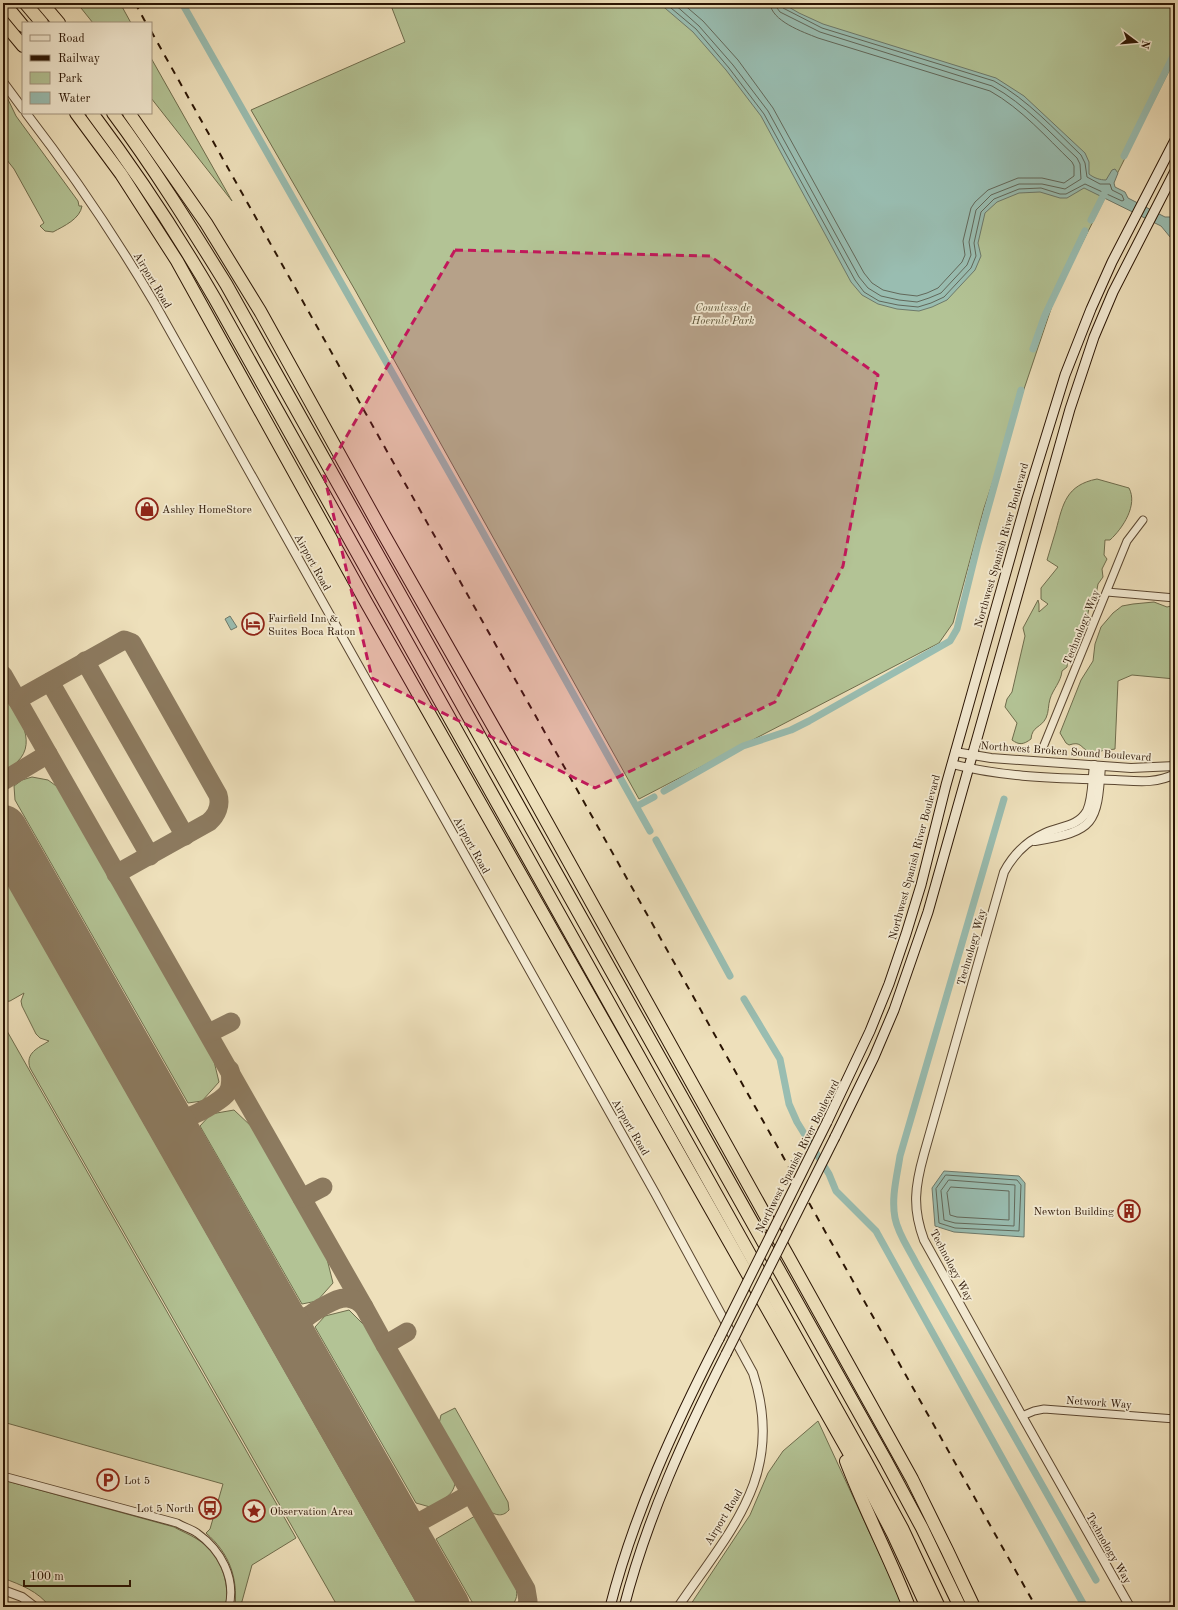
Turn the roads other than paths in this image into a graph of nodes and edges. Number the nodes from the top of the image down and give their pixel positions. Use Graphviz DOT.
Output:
graph roads {
  1 [pos="4,3"];
  2 [pos="25,3"];
  3 [pos="42,3"];
  4 [pos="3,22"];
  5 [pos="41,22"];
  6 [pos="58,22"];
  7 [pos="22,25"];
  8 [pos="22,45"];
  9 [pos="3,82"];
  10 [pos="22,108"];
  11 [pos="27,114"];
  12 [pos="77,114"];
  13 [pos="93,114"];
  14 [pos="114,114"];
  15 [pos="130,114"];
  16 [pos="1175,140"];
  17 [pos="1175,171"];
  18 [pos="1064,375"];
  19 [pos="1079,380"];
  20 [pos="1061,386"];
  21 [pos="1076,391"];
  22 [pos="1143,520"];
  23 [pos="1107,592"];
  24 [pos="1175,598"];
  25 [pos="366,602"];
  26 [pos="440,700"];
  27 [pos="1044,745"];
  28 [pos="955,752"];
  29 [pos="510,756"];
  30 [pos="973,756"];
  31 [pos="952,764"];
  32 [pos="1098,766"];
  33 [pos="1175,766"];
  34 [pos="969,769"];
  35 [pos="1175,774"];
  36 [pos="1096,780"];
  37 [pos="544,853"];
  38 [pos="1022,1416"];
  39 [pos="1175,1419"];
  40 [pos="831,1423"];
  41 [pos="3,1476"];
  42 [pos="3,1590"];
  43 [pos="3,1606"];
  44 [pos="8,1607"];
  45 [pos="35,1607"];
  46 [pos="230,1607"];
  47 [pos="610,1607"];
  48 [pos="624,1607"];
  49 [pos="678,1607"];
  50 [pos="909,1607"];
  51 [pos="927,1607"];
  52 [pos="939,1607"];
  53 [pos="960,1607"];
  54 [pos="974,1607"];
  55 [pos="1130,1607"];
  1 -- 7 [label="highway"];
  2 -- 5 [label="highway"];
  3 -- 6 [label="highway"];
  4 -- 8 [label="highway"];
  9 -- 10 [label="street"];
  11 -- 49 [label="street, Airport Road"];
  12 -- 25 [label="highway"];
  13 -- 26 [label="highway"];
  14 -- 37 [label="highway"];
  15 -- 29 [label="highway"];
  16 -- 18 [label="main road, Northwest Spanish River Boulevard"];
  17 -- 19 [label="main road"];
  18 -- 19 [label="main road"];
  18 -- 20 [label="main road, Northwest Spanish River Boulevard"];
  19 -- 21 [label="main road"];
  20 -- 21 [label="main road"];
  20 -- 28 [label="main road, Northwest Spanish River Boulevard"];
  21 -- 30 [label="main road"];
  22 -- 23 [label="street, Technology Way"];
  23 -- 24 [label="street"];
  23 -- 27 [label="street, Technology Way"];
  25 -- 26 [label="highway"];
  25 -- 40 [label="highway"];
  26 -- 52 [label="highway"];
  28 -- 30 [label="street, Northwest Broken Sound Boulevard"];
  28 -- 31 [label="main road, Northwest Spanish River Boulevard"];
  29 -- 37 [label="highway"];
  29 -- 54 [label="highway"];
  30 -- 32 [label="street, Northwest Broken Sound Boulevard"];
  30 -- 34 [label="main road"];
  31 -- 34 [label="street"];
  31 -- 47 [label="main road, Northwest Spanish River Boulevard, bridge"];
  32 -- 33 [label="street, Northwest Broken Sound Boulevard"];
  32 -- 36 [label="street, Technology Way"];
  34 -- 36 [label="street"];
  34 -- 48 [label="main road, bridge"];
  35 -- 36 [label="street"];
  36 -- 38 [label="street, Technology Way"];
  37 -- 53 [label="highway"];
  38 -- 39 [label="street, Network Way"];
  38 -- 55 [label="street, Technology Way"];
  40 -- 50 [label="highway"];
  40 -- 51 [label="highway"];
  41 -- 46 [label="street"];
  42 -- 45 [label="street"];
  43 -- 44 [label="street"];
}
